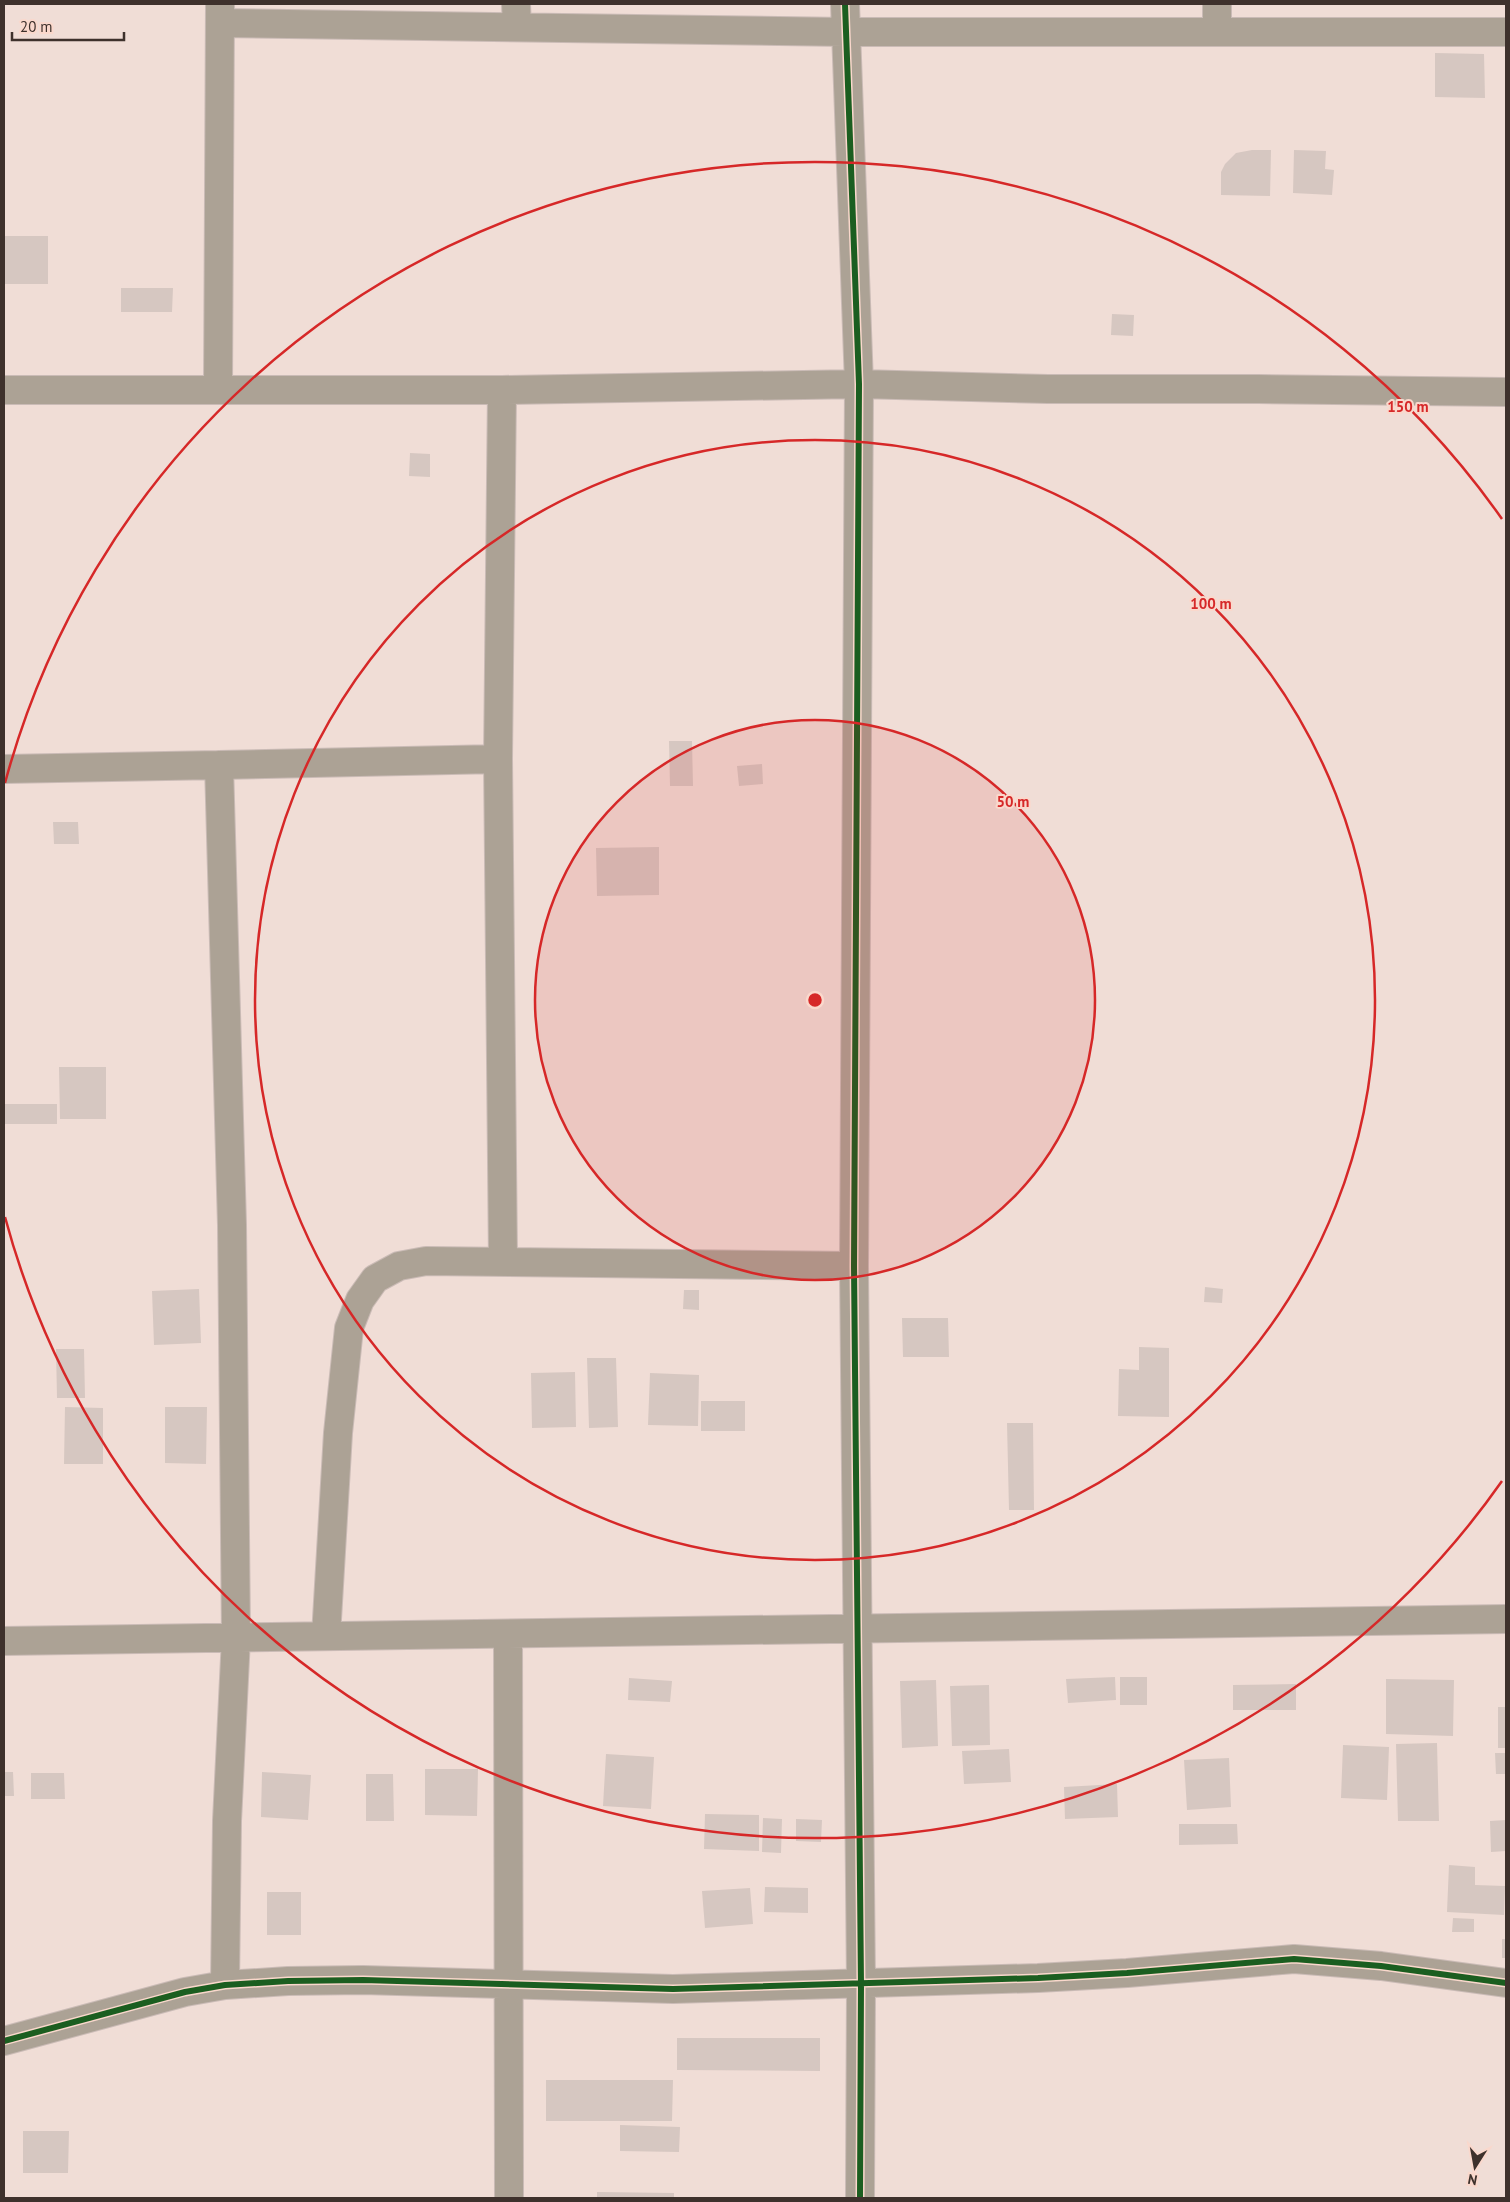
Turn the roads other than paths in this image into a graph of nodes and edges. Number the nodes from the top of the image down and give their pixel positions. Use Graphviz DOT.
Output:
graph roads {
  1 [pos="845,4"];
  2 [pos="1217,4"];
  3 [pos="220,13"];
  4 [pos="516,15"];
  5 [pos="845,32"];
  6 [pos="1217,32"];
  7 [pos="1506,32"];
  8 [pos="859,384"];
  9 [pos="218,389"];
  10 [pos="4,390"];
  11 [pos="502,390"];
  12 [pos="1506,392"];
  13 [pos="498,759"];
  14 [pos="219,765"];
  15 [pos="4,769"];
  16 [pos="503,1261"];
  17 [pos="854,1266"];
  18 [pos="1506,1619"];
  19 [pos="856,1629"];
  20 [pos="508,1634"];
  21 [pos="326,1636"];
  22 [pos="236,1638"];
  23 [pos="4,1641"];
  24 [pos="1506,1983"];
  25 [pos="226,1984"];
  26 [pos="861,1984"];
  27 [pos="508,1985"];
  28 [pos="4,2041"];
  29 [pos="509,2198"];
  30 [pos="860,2198"];
  1 -- 5 [label="street"];
  2 -- 6 [label="street"];
  3 -- 4 [label="street"];
  3 -- 9 [label="street"];
  4 -- 5 [label="street"];
  5 -- 6 [label="street"];
  5 -- 8 [label="street"];
  6 -- 7 [label="street"];
  8 -- 11 [label="street"];
  8 -- 12 [label="street"];
  8 -- 17 [label="street"];
  9 -- 10 [label="street"];
  9 -- 11 [label="street"];
  11 -- 13 [label="street"];
  13 -- 14 [label="street"];
  13 -- 16 [label="street"];
  14 -- 15 [label="street"];
  14 -- 22 [label="street"];
  16 -- 17 [label="street"];
  16 -- 21 [label="street"];
  17 -- 19 [label="street"];
  18 -- 19 [label="street"];
  19 -- 20 [label="street"];
  19 -- 26 [label="street"];
  20 -- 21 [label="street"];
  20 -- 27 [label="street"];
  21 -- 22 [label="street"];
  22 -- 23 [label="street"];
  22 -- 25 [label="street"];
  24 -- 26 [label="street"];
  25 -- 27 [label="street"];
  25 -- 28 [label="street"];
  26 -- 27 [label="street"];
  26 -- 30 [label="street"];
  27 -- 29 [label="street"];
}
